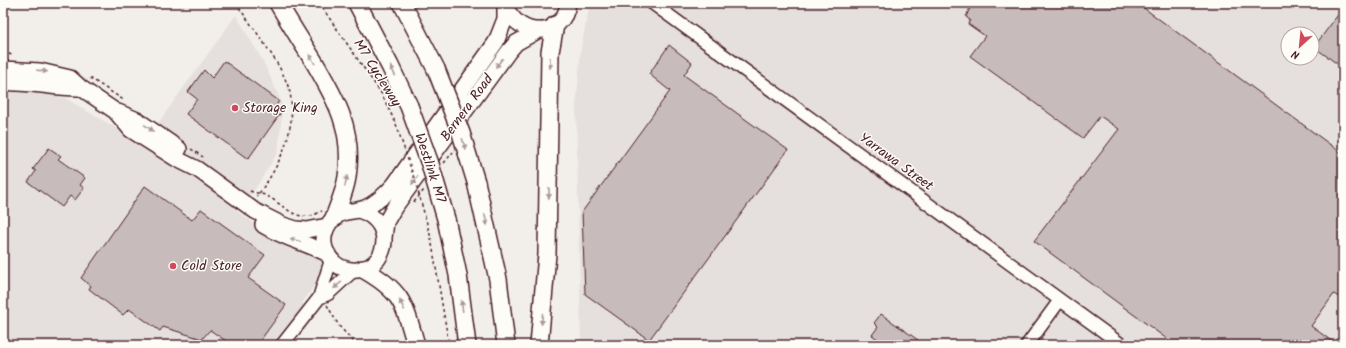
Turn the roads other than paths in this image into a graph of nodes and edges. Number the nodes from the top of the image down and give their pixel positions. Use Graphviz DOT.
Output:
graph roads {
  1 [pos="278,3"];
  2 [pos="357,3"];
  3 [pos="402,3"];
  4 [pos="652,3"];
  5 [pos="505,4"];
  6 [pos="570,4"];
  7 [pos="556,25"];
  8 [pos="539,30"];
  9 [pos="3,69"];
  10 [pos="3,83"];
  11 [pos="81,88"];
  12 [pos="359,210"];
  13 [pos="255,211"];
  14 [pos="329,217"];
  15 [pos="384,238"];
  16 [pos="329,257"];
  17 [pos="359,270"];
  18 [pos="1060,300"];
  19 [pos="323,301"];
  20 [pos="282,345"];
  21 [pos="416,345"];
  22 [pos="467,345"];
  23 [pos="506,345"];
  24 [pos="539,345"];
  25 [pos="1026,345"];
  26 [pos="1122,345"];
  14 -- 1 [label="highway, one-way"];
  22 -- 2 [label="highway, Westlink M7, one-way, bridge"];
  3 -- 23 [label="highway, one-way, bridge"];
  4 -- 18 [label="street, Yarrawa Street"];
  5 -- 8 [label="main road"];
  5 -- 12 [label="main road, Bernera Road"];
  6 -- 7 [label="main road"];
  7 -- 8 [label="main road, Bernera Road"];
  7 -- 24 [label="highway, one-way"];
  8 -- 15 [label="main road, Bernera Road, one-way"];
  9 -- 11 [label="main road, one-way"];
  10 -- 11 [label="main road"];
  11 -- 13 [label="main road"];
  12 -- 14 [label="main road"];
  12 -- 15 [label="main road"];
  13 -- 14 [label="main road"];
  16 -- 13 [label="main road, one-way"];
  14 -- 16 [label="main road"];
  15 -- 17 [label="main road"];
  16 -- 17 [label="main road"];
  16 -- 19 [label="street"];
  17 -- 19 [label="street, one-way"];
  21 -- 17 [label="highway, one-way"];
  18 -- 25 [label="street"];
  18 -- 26 [label="street, Yarrawa Street"];
  19 -- 20 [label="street"];
}
